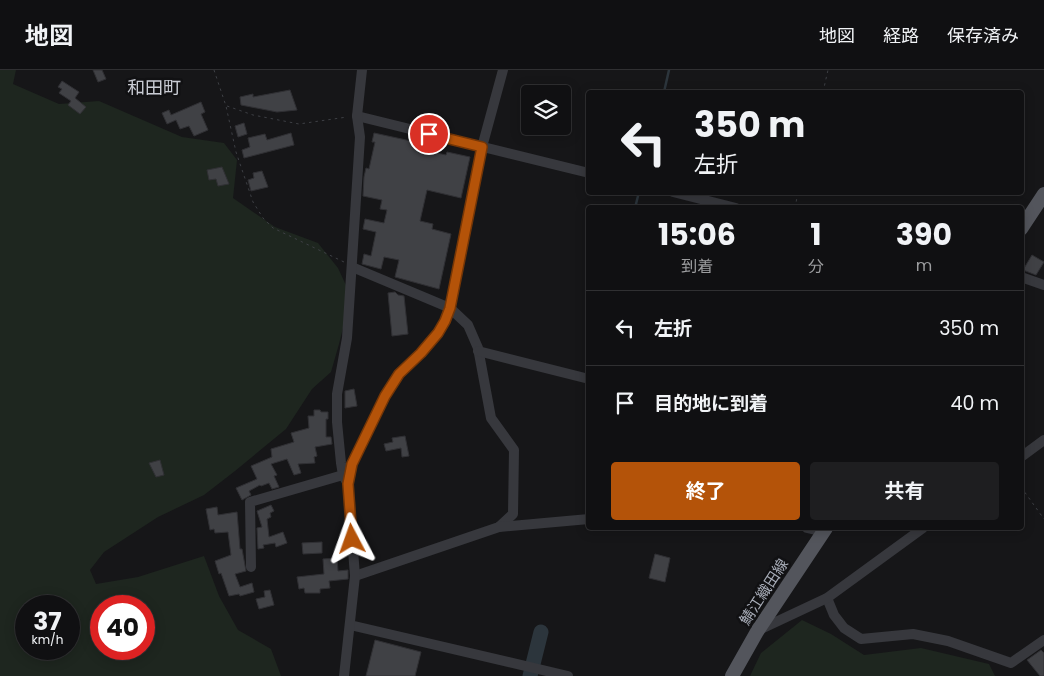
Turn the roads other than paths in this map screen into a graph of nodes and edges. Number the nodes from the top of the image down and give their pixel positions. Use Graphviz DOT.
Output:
graph roads {
  1 [pos="362,70"];
  2 [pos="503,70"];
  3 [pos="357,116"];
  4 [pos="482,147"];
  5 [pos="586,172"];
  6 [pos="1044,194"];
  7 [pos="685,195"];
  8 [pos="724,205"];
  9 [pos="1024,224"];
  10 [pos="352,267"];
  11 [pos="1024,278"];
  12 [pos="1044,285"];
  13 [pos="450,308"];
  14 [pos="478,351"];
  15 [pos="586,378"];
  16 [pos="1044,440"];
  17 [pos="1024,455"];
  18 [pos="346,479"];
  19 [pos="586,519"];
  20 [pos="499,528"];
  21 [pos="825,530"];
  22 [pos="920,530"];
  23 [pos="251,568"];
  24 [pos="355,576"];
  25 [pos="827,598"];
  26 [pos="350,625"];
  27 [pos="758,630"];
  28 [pos="1044,640"];
  29 [pos="344,676"];
  30 [pos="568,676"];
  31 [pos="732,676"];
  1 -- 3 [label="street"];
  2 -- 4 [label="street"];
  3 -- 4 [label="street"];
  3 -- 10 [label="street"];
  4 -- 5 [label="street"];
  4 -- 13 [label="street"];
  6 -- 9 [label="main road"];
  7 -- 8 [label="street"];
  10 -- 13 [label="street"];
  10 -- 18 [label="street"];
  11 -- 12 [label="street"];
  13 -- 14 [label="street"];
  13 -- 18 [label="street"];
  14 -- 15 [label="street"];
  14 -- 20 [label="street"];
  16 -- 17 [label="street"];
  18 -- 23 [label="street"];
  18 -- 24 [label="street"];
  19 -- 20 [label="street"];
  20 -- 24 [label="street"];
  21 -- 27 [label="main road, 鯖江織田線"];
  22 -- 25 [label="street"];
  24 -- 26 [label="street"];
  25 -- 27 [label="street"];
  25 -- 28 [label="street"];
  26 -- 29 [label="street"];
  26 -- 30 [label="street"];
  27 -- 31 [label="main road, 鯖江織田線"];
}
